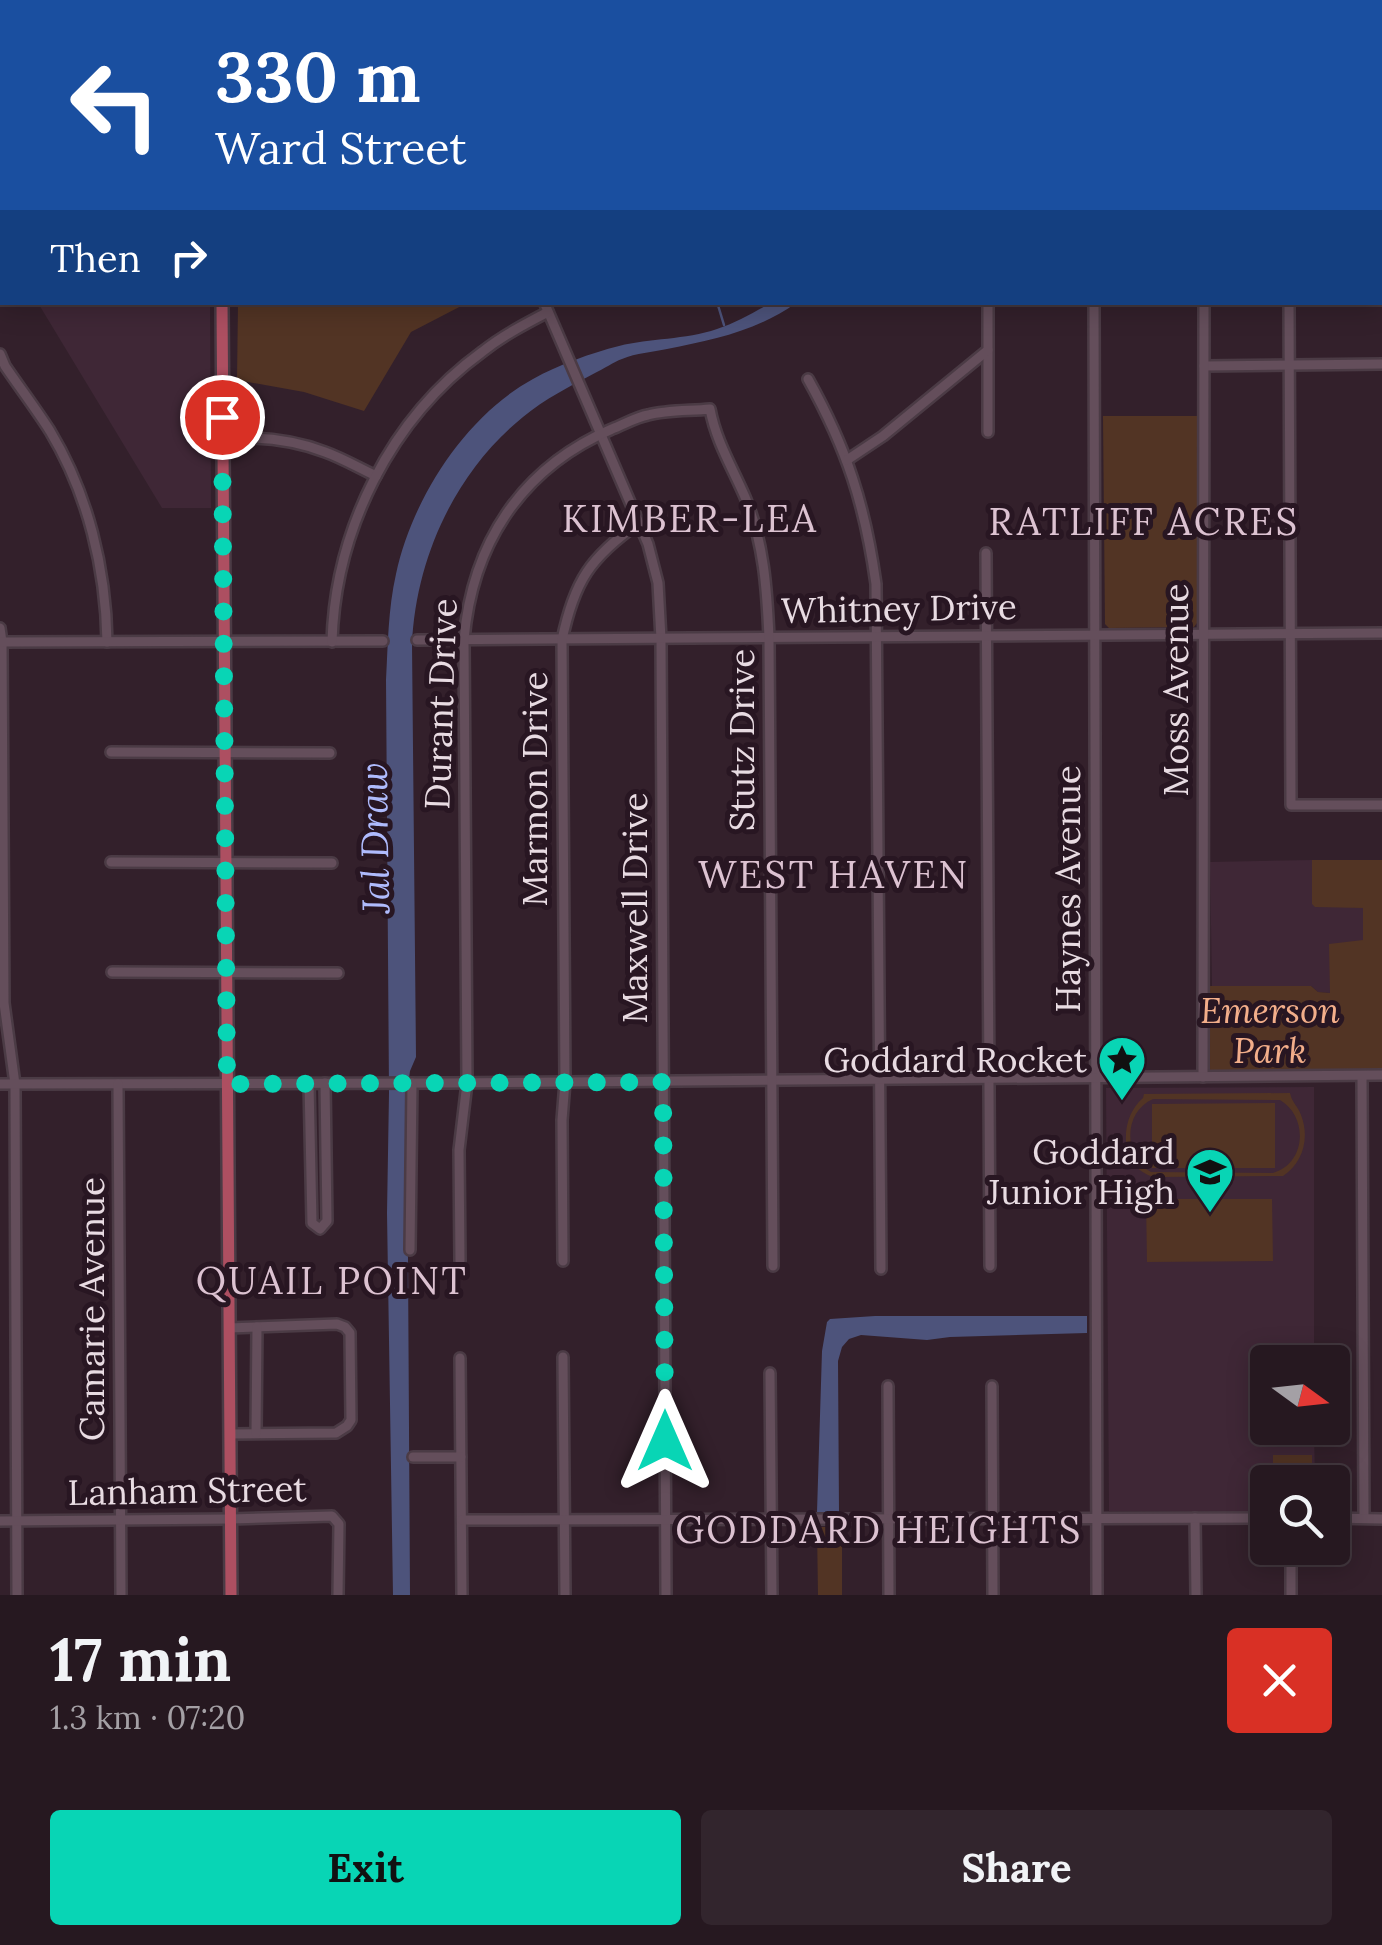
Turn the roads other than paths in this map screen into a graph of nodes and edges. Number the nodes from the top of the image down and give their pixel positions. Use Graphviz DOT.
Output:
graph roads {
  1 [pos="222,305"];
  2 [pos="988,305"];
  3 [pos="1094,305"];
  4 [pos="1204,305"];
  5 [pos="1289,305"];
  6 [pos="546,308"];
  7 [pos="988,350"];
  8 [pos="0,354"];
  9 [pos="1382,364"];
  10 [pos="1290,365"];
  11 [pos="1204,366"];
  12 [pos="808,379"];
  13 [pos="710,409"];
  14 [pos="988,432"];
  15 [pos="600,434"];
  16 [pos="222,439"];
  17 [pos="848,460"];
  18 [pos="376,476"];
  19 [pos="639,523"];
  20 [pos="986,553"];
  21 [pos="0,628"];
  22 [pos="1382,633"];
  23 [pos="1203,634"];
  24 [pos="1290,634"];
  25 [pos="1096,635"];
  26 [pos="987,636"];
  27 [pos="769,638"];
  28 [pos="878,638"];
  29 [pos="661,639"];
  30 [pos="417,640"];
  31 [pos="464,640"];
  32 [pos="562,640"];
  33 [pos="1,642"];
  34 [pos="107,642"];
  35 [pos="223,642"];
  36 [pos="332,642"];
  37 [pos="383,642"];
  38 [pos="111,752"];
  39 [pos="330,753"];
  40 [pos="224,754"];
  41 [pos="1382,805"];
  42 [pos="111,862"];
  43 [pos="332,862"];
  44 [pos="226,864"];
  45 [pos="112,972"];
  46 [pos="226,974"];
  47 [pos="338,974"];
  48 [pos="1382,1075"];
  49 [pos="1362,1076"];
  50 [pos="1203,1077"];
  51 [pos="988,1078"];
  52 [pos="1096,1078"];
  53 [pos="771,1080"];
  54 [pos="880,1080"];
  55 [pos="565,1082"];
  56 [pos="663,1082"];
  57 [pos="309,1083"];
  58 [pos="326,1083"];
  59 [pos="412,1083"];
  60 [pos="467,1083"];
  61 [pos="0,1084"];
  62 [pos="14,1084"];
  63 [pos="118,1084"];
  64 [pos="227,1084"];
  65 [pos="410,1250"];
  66 [pos="563,1260"];
  67 [pos="460,1261"];
  68 [pos="773,1266"];
  69 [pos="990,1266"];
  70 [pos="882,1268"];
  71 [pos="257,1327"];
  72 [pos="229,1328"];
  73 [pos="563,1357"];
  74 [pos="460,1358"];
  75 [pos="770,1373"];
  76 [pos="888,1386"];
  77 [pos="992,1386"];
  78 [pos="230,1434"];
  79 [pos="256,1434"];
  80 [pos="412,1457"];
  81 [pos="461,1457"];
  82 [pos="1195,1518"];
  83 [pos="1250,1518"];
  84 [pos="1350,1518"];
  85 [pos="1364,1518"];
  86 [pos="1382,1518"];
  87 [pos="992,1519"];
  88 [pos="1097,1519"];
  89 [pos="17,1520"];
  90 [pos="120,1520"];
  91 [pos="231,1520"];
  92 [pos="462,1520"];
  93 [pos="666,1520"];
  94 [pos="772,1520"];
  95 [pos="888,1520"];
  96 [pos="0,1521"];
  97 [pos="564,1521"];
  98 [pos="1291,1565"];
  99 [pos="17,1595"];
  100 [pos="120,1595"];
  101 [pos="232,1595"];
  102 [pos="338,1595"];
  103 [pos="462,1595"];
  104 [pos="565,1595"];
  105 [pos="666,1595"];
  106 [pos="772,1595"];
  107 [pos="888,1595"];
  108 [pos="992,1595"];
  109 [pos="1097,1595"];
  110 [pos="1196,1595"];
  111 [pos="1291,1595"];
  1 -- 16 [label="main road"];
  2 -- 7 [label="street"];
  3 -- 25 [label="street, Haynes Avenue"];
  4 -- 11 [label="street, Moss Avenue"];
  5 -- 10 [label="street"];
  6 -- 15 [label="street, Maxwell Drive"];
  6 -- 18 [label="street"];
  7 -- 14 [label="street"];
  7 -- 17 [label="street"];
  8 -- 34 [label="street"];
  9 -- 10 [label="street"];
  10 -- 11 [label="street"];
  10 -- 24 [label="street"];
  11 -- 23 [label="street, Moss Avenue"];
  12 -- 17 [label="street"];
  13 -- 15 [label="street, Durant Drive"];
  13 -- 27 [label="street, Stutz Drive"];
  15 -- 19 [label="street, Maxwell Drive"];
  15 -- 31 [label="street, Durant Drive"];
  16 -- 18 [label="street"];
  16 -- 35 [label="main road"];
  17 -- 28 [label="street"];
  18 -- 36 [label="street"];
  19 -- 29 [label="street, Maxwell Drive"];
  19 -- 32 [label="street, Marmon Drive"];
  20 -- 26 [label="street"];
  21 -- 33 [label="street"];
  22 -- 24 [label="street, Whitney Drive"];
  23 -- 24 [label="street, Whitney Drive"];
  23 -- 25 [label="street, Whitney Drive"];
  23 -- 50 [label="street, Moss Avenue"];
  24 -- 41 [label="street"];
  25 -- 26 [label="street, Whitney Drive"];
  25 -- 52 [label="street, Haynes Avenue"];
  26 -- 28 [label="street, Whitney Drive"];
  26 -- 51 [label="street"];
  27 -- 28 [label="street, Whitney Drive"];
  27 -- 29 [label="street, Whitney Drive"];
  27 -- 53 [label="street, Stutz Drive"];
  28 -- 54 [label="street"];
  29 -- 32 [label="street, Whitney Drive"];
  29 -- 56 [label="street, Maxwell Drive"];
  30 -- 31 [label="street, Whitney Drive"];
  31 -- 32 [label="street, Whitney Drive"];
  31 -- 60 [label="street, Durant Drive"];
  32 -- 55 [label="street, Marmon Drive"];
  33 -- 34 [label="street"];
  33 -- 62 [label="street"];
  34 -- 35 [label="street"];
  35 -- 36 [label="street"];
  35 -- 40 [label="main road"];
  36 -- 37 [label="street"];
  38 -- 40 [label="street"];
  39 -- 40 [label="street"];
  40 -- 44 [label="main road"];
  42 -- 44 [label="street"];
  43 -- 44 [label="street"];
  44 -- 46 [label="main road"];
  45 -- 46 [label="street"];
  46 -- 47 [label="street"];
  46 -- 64 [label="main road"];
  48 -- 49 [label="street"];
  49 -- 50 [label="street"];
  49 -- 85 [label="street"];
  50 -- 52 [label="street"];
  51 -- 52 [label="street"];
  51 -- 54 [label="street"];
  51 -- 69 [label="street"];
  52 -- 88 [label="street, Haynes Avenue"];
  53 -- 54 [label="street"];
  53 -- 56 [label="street"];
  53 -- 68 [label="street, Stutz Drive"];
  54 -- 70 [label="street"];
  55 -- 56 [label="street"];
  55 -- 60 [label="street"];
  55 -- 66 [label="street, Marmon Drive"];
  56 -- 93 [label="street, Maxwell Drive"];
  57 -- 58 [label="street"];
  57 -- 58 [label="street"];
  57 -- 64 [label="street"];
  58 -- 59 [label="street"];
  59 -- 60 [label="street"];
  59 -- 65 [label="street"];
  60 -- 67 [label="street, Durant Drive"];
  61 -- 62 [label="street"];
  62 -- 63 [label="street"];
  62 -- 89 [label="street"];
  63 -- 64 [label="street"];
  63 -- 90 [label="street, Camarie Avenue"];
  64 -- 72 [label="main road"];
  71 -- 72 [label="street"];
  71 -- 79 [label="street"];
  71 -- 79 [label="street"];
  72 -- 78 [label="main road"];
  73 -- 97 [label="street"];
  74 -- 81 [label="street"];
  75 -- 94 [label="street"];
  76 -- 95 [label="street"];
  77 -- 87 [label="street"];
  78 -- 79 [label="street"];
  78 -- 91 [label="main road"];
  80 -- 81 [label="street"];
  81 -- 92 [label="street"];
  82 -- 83 [label="street"];
  82 -- 88 [label="street"];
  82 -- 110 [label="street"];
  84 -- 85 [label="street"];
  85 -- 86 [label="street"];
  87 -- 88 [label="street"];
  87 -- 95 [label="street"];
  87 -- 108 [label="street"];
  88 -- 109 [label="street, Haynes Avenue"];
  89 -- 90 [label="street, Lanham Street"];
  89 -- 96 [label="street, Lanham Street"];
  89 -- 99 [label="street"];
  90 -- 91 [label="street, Lanham Street"];
  90 -- 100 [label="street, Camarie Avenue"];
  91 -- 101 [label="main road"];
  91 -- 102 [label="street, Lanham Street"];
  92 -- 97 [label="street"];
  92 -- 103 [label="street"];
  93 -- 94 [label="street"];
  93 -- 97 [label="street"];
  93 -- 105 [label="street, Maxwell Drive"];
  94 -- 95 [label="street"];
  94 -- 106 [label="street"];
  95 -- 107 [label="street"];
  97 -- 104 [label="street"];
  98 -- 111 [label="street"];
}
